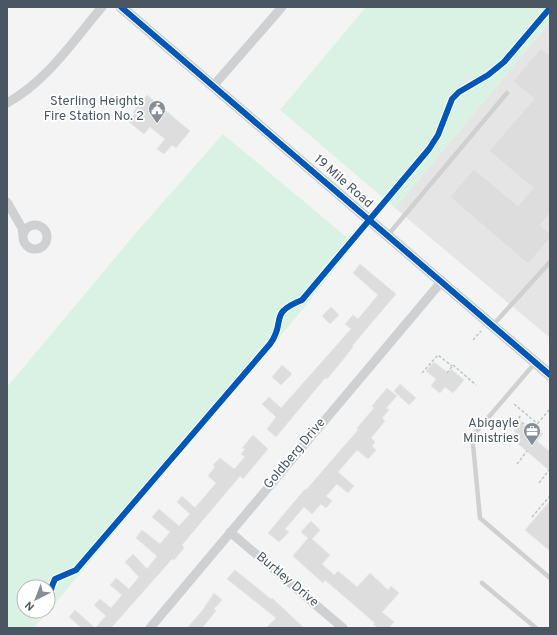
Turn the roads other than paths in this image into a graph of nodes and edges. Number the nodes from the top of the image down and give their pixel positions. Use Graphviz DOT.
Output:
graph roads {
  1 [pos="102,7"];
  2 [pos="121,7"];
  3 [pos="282,7"];
  4 [pos="214,85"];
  5 [pos="507,93"];
  6 [pos="7,103"];
  7 [pos="7,202"];
  8 [pos="19,222"];
  9 [pos="34,225"];
  10 [pos="388,235"];
  11 [pos="23,236"];
  12 [pos="550,262"];
  13 [pos="442,281"];
  14 [pos="493,325"];
  15 [pos="535,362"];
  16 [pos="550,375"];
  17 [pos="230,532"];
  18 [pos="550,578"];
  19 [pos="482,583"];
  20 [pos="150,628"];
  21 [pos="343,628"];
  22 [pos="536,628"];
  1 -- 6 [label="street"];
  2 -- 4 [label="street, 19 Mile Road"];
  3 -- 4 [label="street"];
  4 -- 10 [label="street, 19 Mile Road"];
  5 -- 10 [label="lane"];
  7 -- 8 [label="street"];
  8 -- 9 [label="street"];
  8 -- 11 [label="street"];
  9 -- 11 [label="street"];
  9 -- 11 [label="street"];
  10 -- 13 [label="street, 19 Mile Road"];
  12 -- 14 [label="lane"];
  13 -- 14 [label="street, 19 Mile Road"];
  13 -- 17 [label="street, Goldberg Drive"];
  14 -- 15 [label="street, 19 Mile Road"];
  15 -- 16 [label="street, 19 Mile Road"];
  15 -- 18 [label="lane"];
  17 -- 20 [label="street, Goldberg Drive"];
  17 -- 21 [label="street, Burtley Drive"];
  19 -- 22 [label="lane"];
}
